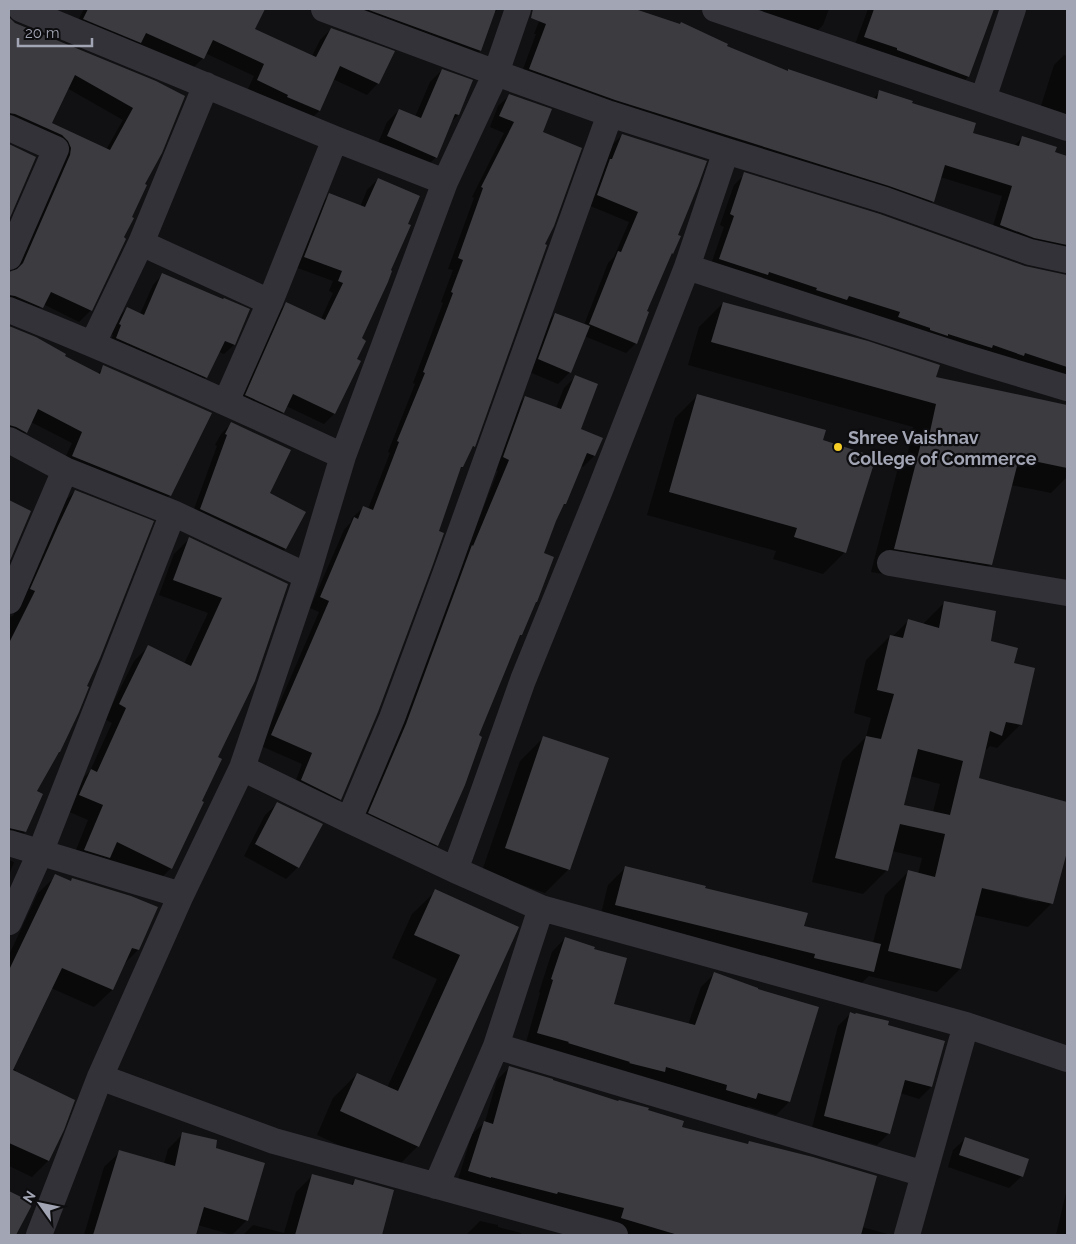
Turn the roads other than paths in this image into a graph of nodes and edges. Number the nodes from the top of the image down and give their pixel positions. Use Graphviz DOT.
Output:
graph roads {
  1 [pos="21,9"];
  2 [pos="324,9"];
  3 [pos="518,9"];
  4 [pos="715,9"];
  5 [pos="1013,9"];
  6 [pos="496,73"];
  7 [pos="206,85"];
  8 [pos="984,99"];
  9 [pos="610,114"];
  10 [pos="9,128"];
  11 [pos="1067,128"];
  12 [pos="336,139"];
  13 [pos="726,151"];
  14 [pos="445,182"];
  15 [pos="141,243"];
  16 [pos="9,257"];
  17 [pos="1067,260"];
  18 [pos="687,267"];
  19 [pos="270,302"];
  20 [pos="9,310"];
  21 [pos="93,343"];
  22 [pos="1067,388"];
  23 [pos="226,402"];
  24 [pos="9,440"];
  25 [pos="343,456"];
  26 [pos="65,470"];
  27 [pos="173,513"];
  28 [pos="890,563"];
  29 [pos="307,576"];
  30 [pos="1067,593"];
  31 [pos="9,601"];
  32 [pos="242,768"];
  33 [pos="349,820"];
  34 [pos="9,843"];
  35 [pos="40,852"];
  36 [pos="455,870"];
  37 [pos="181,895"];
  38 [pos="541,908"];
  39 [pos="9,922"];
  40 [pos="966,1025"];
  41 [pos="496,1046"];
  42 [pos="1067,1059"];
  43 [pos="100,1077"];
  44 [pos="924,1174"];
  45 [pos="436,1186"];
  46 [pos="39,1235"];
  47 [pos="615,1235"];
  48 [pos="907,1235"];
  1 -- 7 [label="street"];
  2 -- 6 [label="street"];
  3 -- 6 [label="street"];
  4 -- 8 [label="street"];
  5 -- 8 [label="street"];
  6 -- 9 [label="street"];
  6 -- 14 [label="street"];
  7 -- 12 [label="street"];
  7 -- 15 [label="street"];
  8 -- 11 [label="street"];
  9 -- 13 [label="street"];
  9 -- 33 [label="street"];
  10 -- 16 [label="street"];
  12 -- 14 [label="street"];
  12 -- 19 [label="street"];
  13 -- 17 [label="street"];
  13 -- 18 [label="street"];
  14 -- 25 [label="street"];
  15 -- 19 [label="street"];
  15 -- 21 [label="street"];
  18 -- 22 [label="street"];
  18 -- 36 [label="street"];
  19 -- 23 [label="street"];
  20 -- 21 [label="street"];
  21 -- 23 [label="street"];
  23 -- 25 [label="street"];
  24 -- 26 [label="street"];
  25 -- 29 [label="street"];
  26 -- 27 [label="street"];
  26 -- 31 [label="street"];
  27 -- 29 [label="street"];
  27 -- 35 [label="street"];
  28 -- 30 [label="street"];
  29 -- 32 [label="street"];
  32 -- 33 [label="street"];
  32 -- 37 [label="street"];
  33 -- 36 [label="street"];
  34 -- 35 [label="street"];
  35 -- 37 [label="street"];
  35 -- 39 [label="street"];
  36 -- 38 [label="street"];
  37 -- 43 [label="street"];
  38 -- 40 [label="street"];
  38 -- 41 [label="street"];
  40 -- 42 [label="street"];
  40 -- 44 [label="street"];
  41 -- 44 [label="street"];
  41 -- 45 [label="street"];
  43 -- 45 [label="street"];
  43 -- 46 [label="street"];
  44 -- 48 [label="street"];
  45 -- 47 [label="street"];
}
